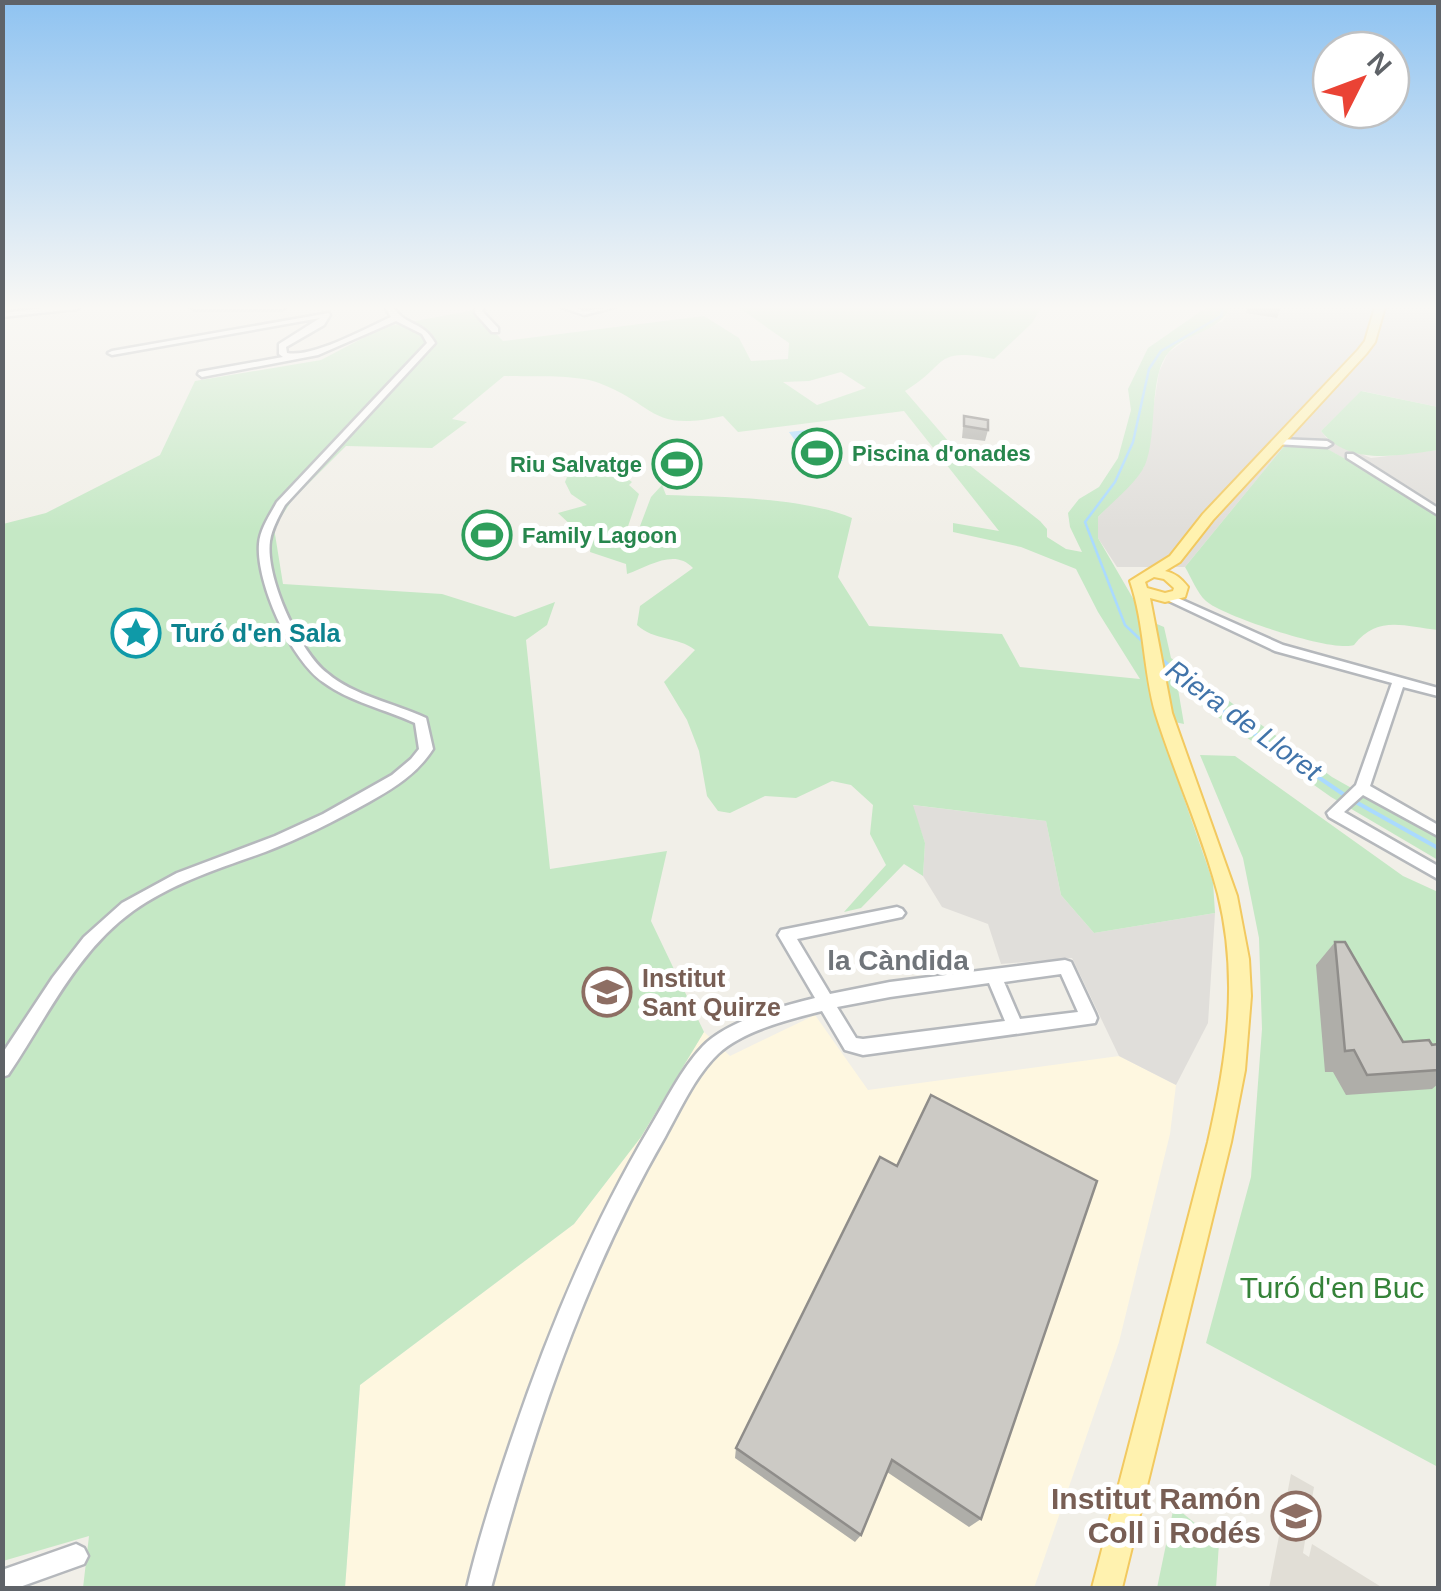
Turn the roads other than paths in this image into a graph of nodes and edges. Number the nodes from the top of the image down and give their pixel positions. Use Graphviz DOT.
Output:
graph roads {
  1 [pos="398,381"];
  2 [pos="1334,381"];
  3 [pos="1278,442"];
  4 [pos="1295,443"];
  5 [pos="1350,456"];
  6 [pos="1438,512"];
  7 [pos="1175,559"];
  8 [pos="1154,573"];
  9 [pos="1173,591"];
  10 [pos="1144,592"];
  11 [pos="1152,623"];
  12 [pos="1399,681"];
  13 [pos="1438,692"];
  14 [pos="1360,789"];
  15 [pos="1438,830"];
  16 [pos="1438,873"];
  17 [pos="896,913"];
  18 [pos="994,977"];
  19 [pos="824,1002"];
  20 [pos="1015,1026"];
  21 [pos="2,1069"];
  22 [pos="76,1556"];
  23 [pos="2,1582"];
  24 [pos="479,1588"];
  25 [pos="1107,1588"];
  1 -- 21 [label="street"];
  2 -- 3 [label="main road"];
  3 -- 4 [label="street"];
  3 -- 7 [label="main road"];
  4 -- 4 [label="street"];
  5 -- 6 [label="street"];
  7 -- 8 [label="main road"];
  7 -- 9 [label="main road"];
  8 -- 9 [label="main road"];
  8 -- 10 [label="main road"];
  9 -- 10 [label="main road"];
  9 -- 11 [label="main road"];
  9 -- 12 [label="street"];
  10 -- 11 [label="main road"];
  11 -- 25 [label="main road"];
  12 -- 13 [label="street"];
  12 -- 14 [label="street"];
  14 -- 15 [label="street"];
  14 -- 16 [label="street"];
  17 -- 19 [label="street"];
  18 -- 19 [label="street"];
  18 -- 20 [label="street"];
  18 -- 20 [label="street"];
  19 -- 20 [label="street"];
  19 -- 24 [label="street"];
  22 -- 23 [label="street"];
}
